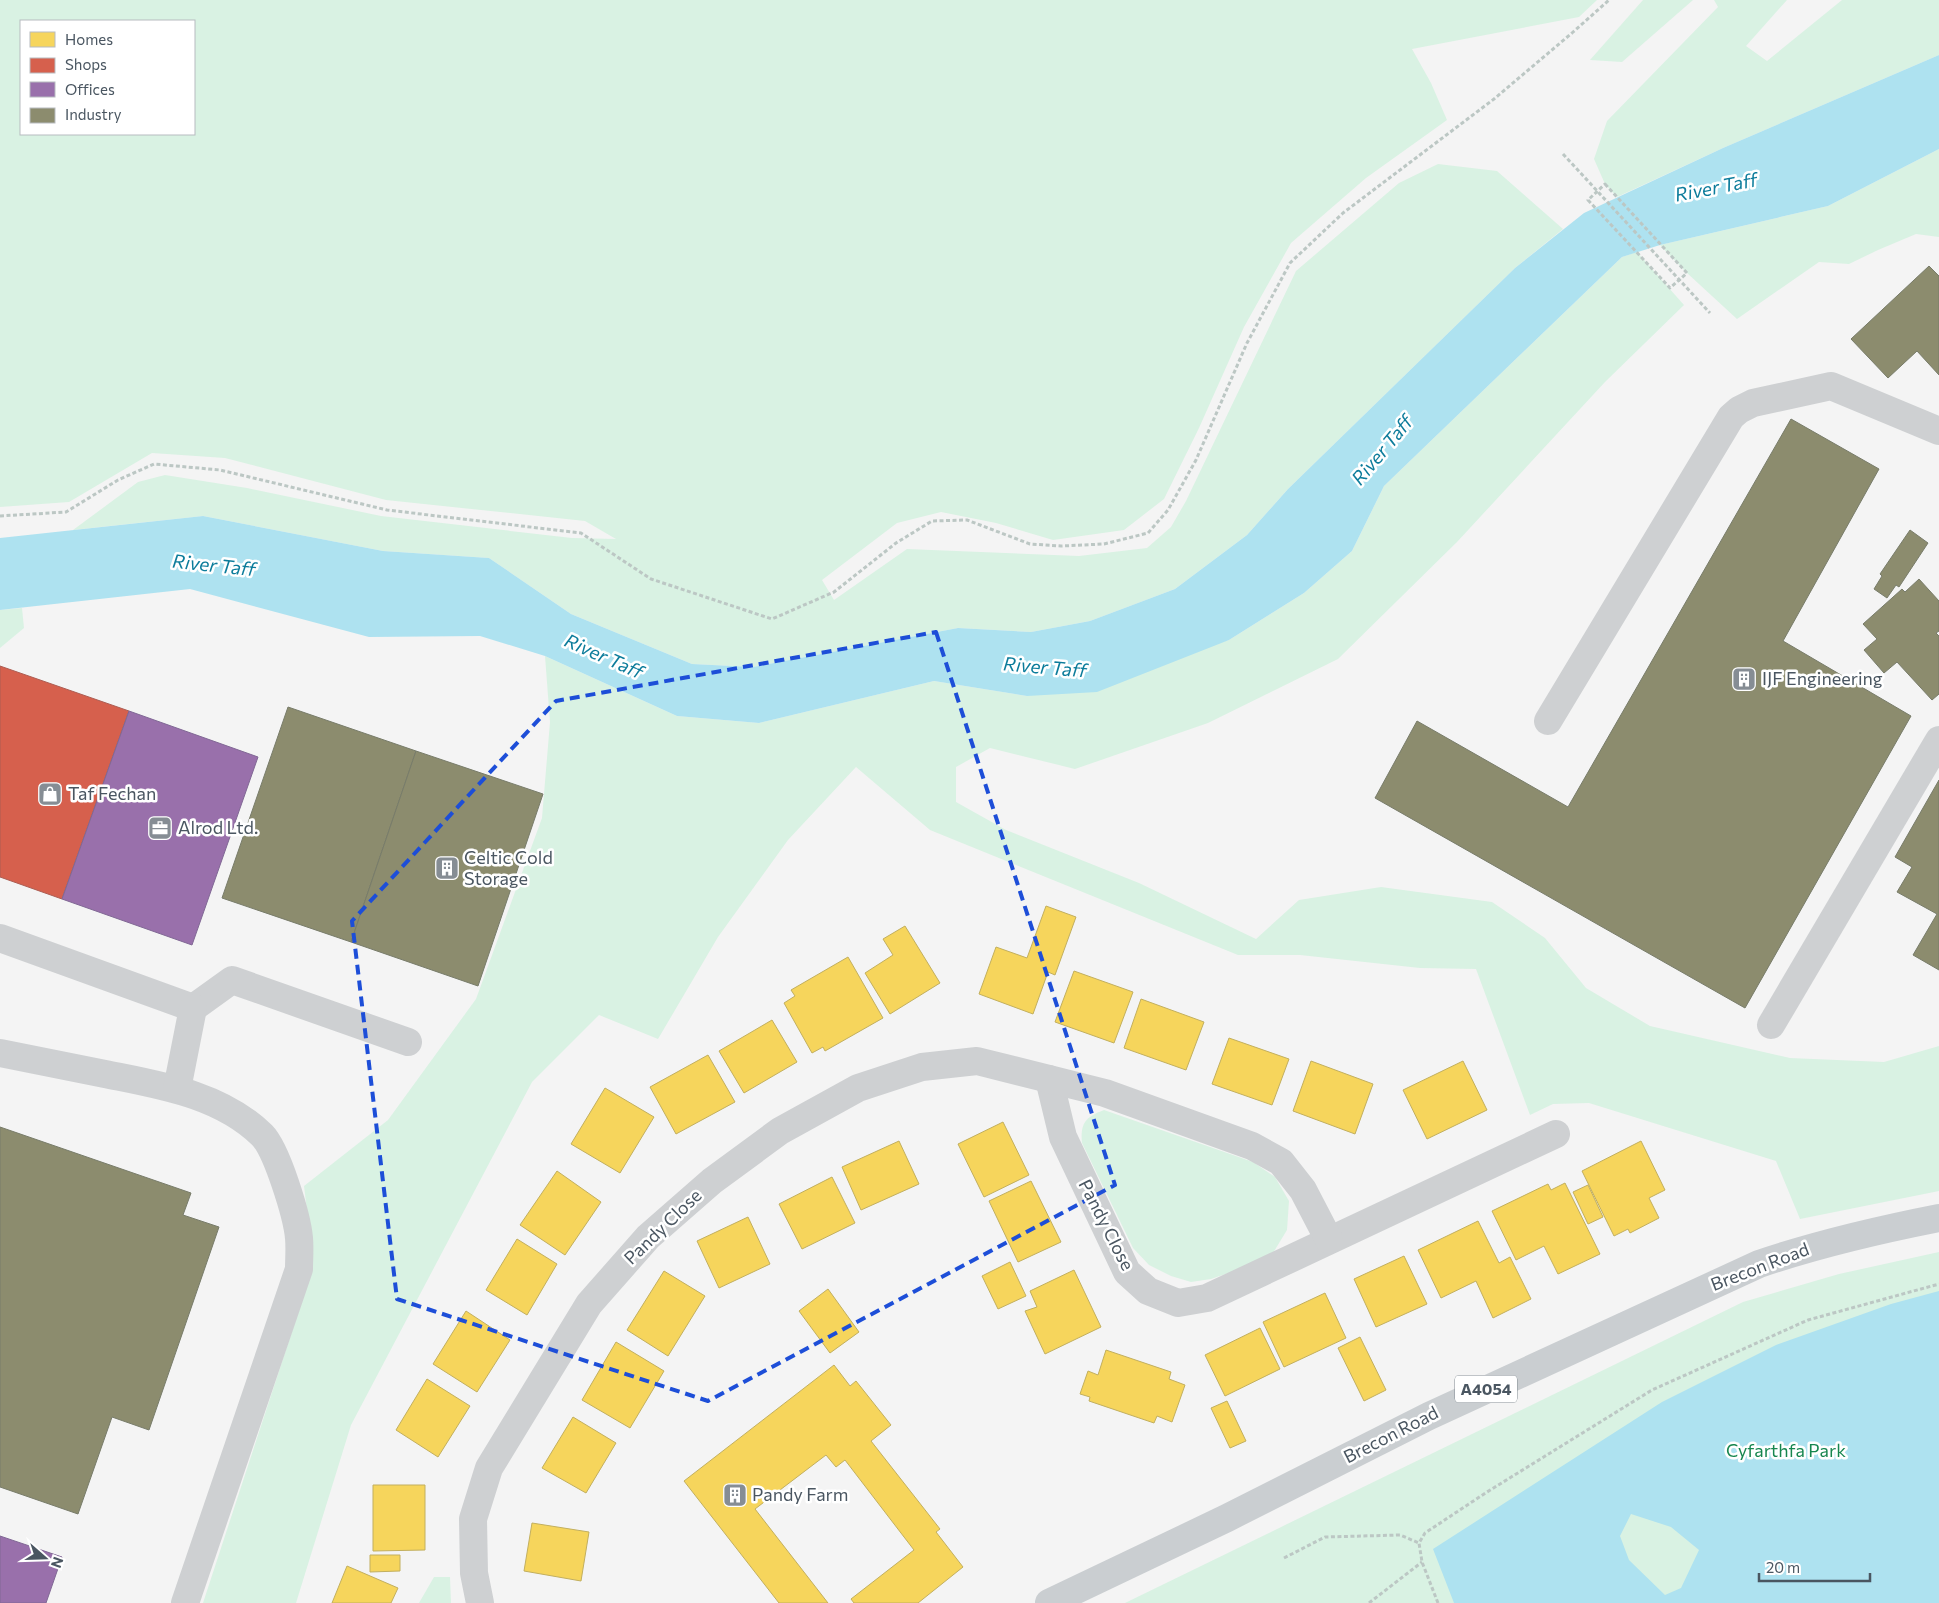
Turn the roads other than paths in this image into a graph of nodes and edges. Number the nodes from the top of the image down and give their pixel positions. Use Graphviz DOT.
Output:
graph roads {
  1 [pos="1939,431"];
  2 [pos="1548,721"];
  3 [pos="1939,740"];
  4 [pos="0,938"];
  5 [pos="193,1008"];
  6 [pos="1771,1025"];
  7 [pos="408,1042"];
  8 [pos="0,1053"];
  9 [pos="1049,1079"];
  10 [pos="177,1089"];
  11 [pos="1556,1134"];
  12 [pos="1939,1218"];
  13 [pos="1329,1240"];
  14 [pos="185,1603"];
  15 [pos="480,1603"];
  16 [pos="1049,1603"];
  1 -- 2 [label="street"];
  3 -- 6 [label="street"];
  4 -- 5 [label="street"];
  5 -- 7 [label="street"];
  5 -- 10 [label="street"];
  8 -- 10 [label="street"];
  9 -- 13 [label="street, Pandy Close"];
  9 -- 13 [label="street, Pandy Close"];
  9 -- 15 [label="street, Pandy Close"];
  10 -- 14 [label="street"];
  11 -- 13 [label="street, Pandy Close"];
  12 -- 16 [label="main road, Brecon Road / A4054"];
}
